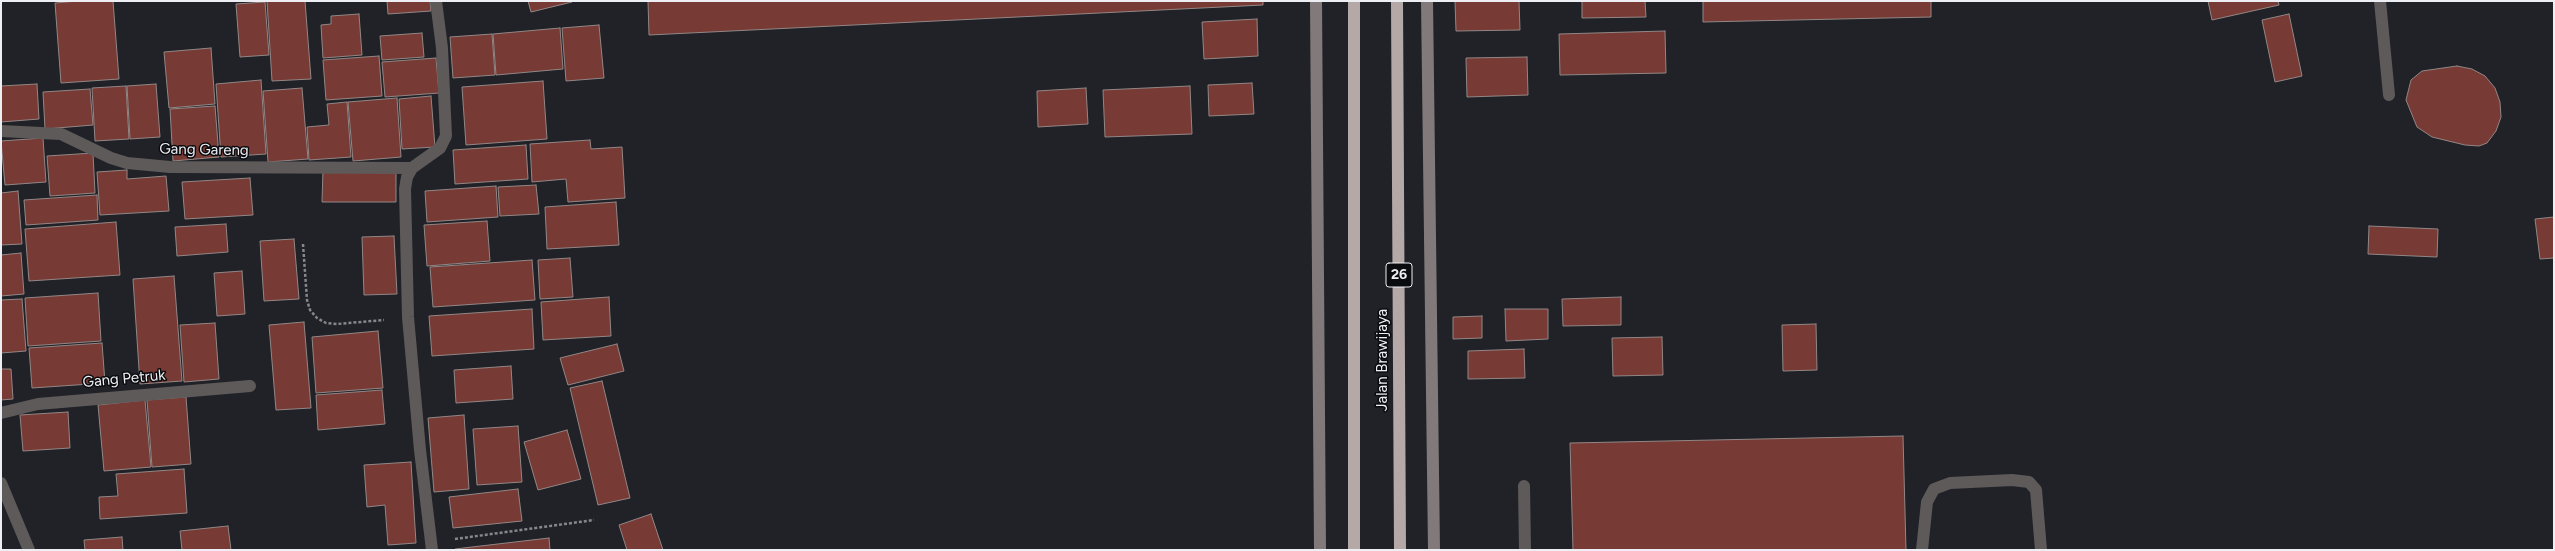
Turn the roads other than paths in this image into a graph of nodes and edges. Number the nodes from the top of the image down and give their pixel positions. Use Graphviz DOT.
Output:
graph roads {
  1 [pos="436,1"];
  2 [pos="1316,1"];
  3 [pos="1354,1"];
  4 [pos="1397,1"];
  5 [pos="1427,1"];
  6 [pos="2380,1"];
  7 [pos="2389,96"];
  8 [pos="1,132"];
  9 [pos="412,168"];
  10 [pos="250,386"];
  11 [pos="1,412"];
  12 [pos="1,483"];
  13 [pos="1524,486"];
  14 [pos="432,546"];
  15 [pos="29,550"];
  16 [pos="1320,550"];
  17 [pos="1354,550"];
  18 [pos="1400,550"];
  19 [pos="1434,550"];
  20 [pos="1525,550"];
  21 [pos="1922,550"];
  22 [pos="2041,550"];
  1 -- 9 [label="street"];
  2 -- 16 [label="street"];
  3 -- 17 [label="highway, Jalan Brawijaya"];
  4 -- 18 [label="highway, Jalan Brawijaya / 26"];
  5 -- 19 [label="street"];
  6 -- 7 [label="street"];
  8 -- 9 [label="street, Gang Gareng"];
  9 -- 14 [label="street"];
  10 -- 11 [label="street, Gang Petruk"];
  12 -- 15 [label="street"];
  13 -- 20 [label="street"];
  21 -- 22 [label="street"];
}
